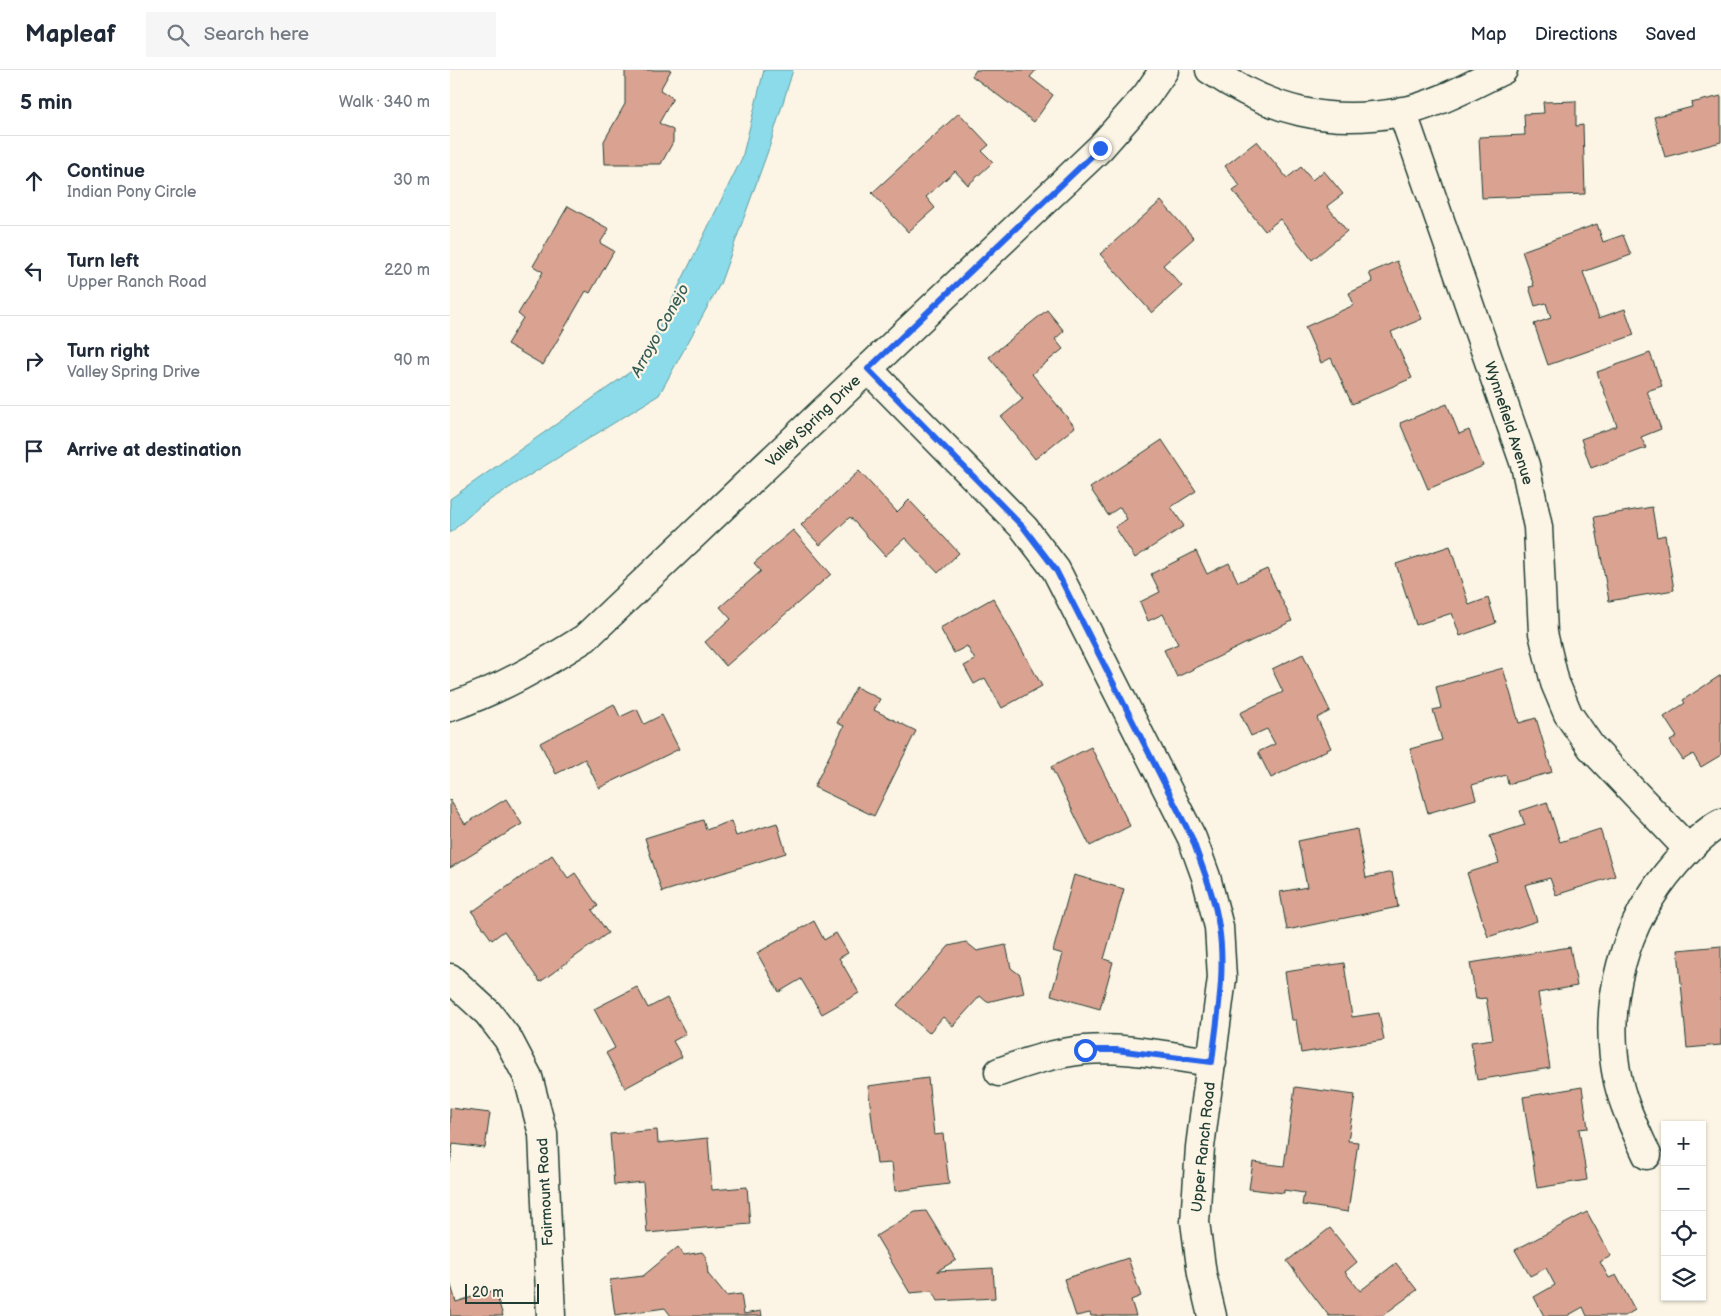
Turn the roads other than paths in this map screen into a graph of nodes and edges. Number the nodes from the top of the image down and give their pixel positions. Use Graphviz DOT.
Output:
graph roads {
  1 [pos="1164,70"];
  2 [pos="1210,70"];
  3 [pos="1503,70"];
  4 [pos="1402,112"];
  5 [pos="868,369"];
  6 [pos="450,708"];
  7 [pos="1721,822"];
  8 [pos="1688,849"];
  9 [pos="450,978"];
  10 [pos="1212,1062"];
  11 [pos="999,1072"];
  12 [pos="1648,1155"];
  13 [pos="551,1316"];
  14 [pos="1212,1316"];
  1 -- 5 [label="street, Valley Spring Drive"];
  2 -- 4 [label="street"];
  3 -- 4 [label="street"];
  4 -- 8 [label="street, Wynnefield Avenue"];
  5 -- 6 [label="street, Valley Spring Drive"];
  5 -- 10 [label="street, Upper Ranch Road"];
  7 -- 8 [label="street"];
  8 -- 12 [label="street"];
  9 -- 13 [label="street, Fairmount Road"];
  10 -- 11 [label="street"];
  10 -- 14 [label="street, Upper Ranch Road"];
}
